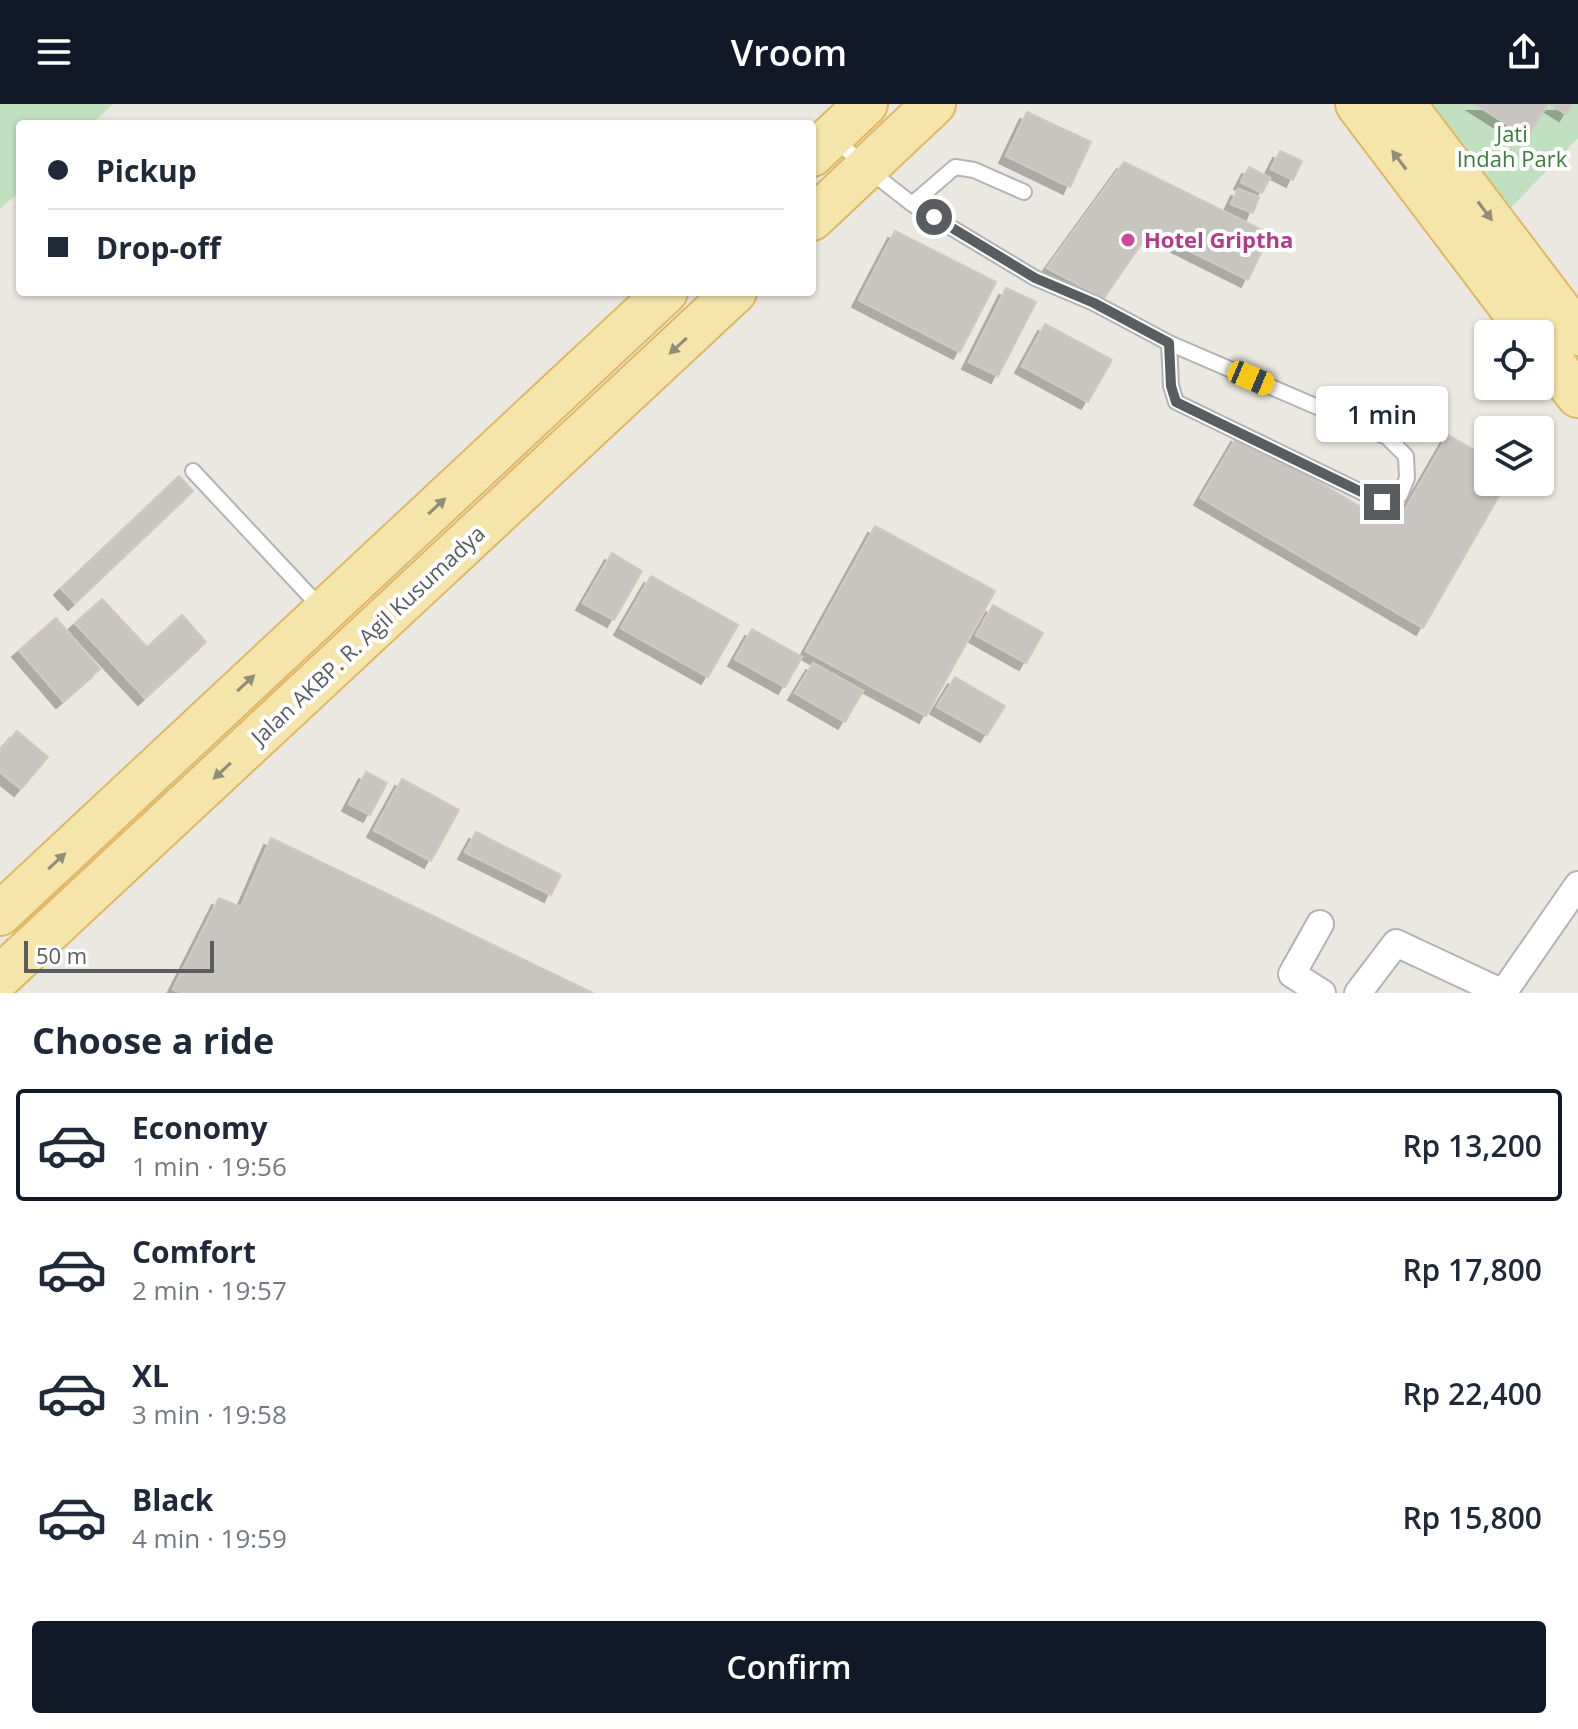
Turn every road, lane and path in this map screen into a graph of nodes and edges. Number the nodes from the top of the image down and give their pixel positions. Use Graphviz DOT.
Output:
graph roads {
  1 [pos="866,104"];
  2 [pos="934,104"];
  3 [pos="1357,104"];
  4 [pos="1404,104"];
  5 [pos="822,145"];
  6 [pos="866,168"];
  7 [pos="1024,192"];
  8 [pos="912,204"];
  9 [pos="816,215"];
  10 [pos="662,296"];
  11 [pos="731,296"];
  12 [pos="1520,320"];
  13 [pos="1578,334"];
  14 [pos="1169,343"];
  15 [pos="1554,364"];
  16 [pos="1578,396"];
  17 [pos="193,471"];
  18 [pos="324,610"];
  19 [pos="1578,885"];
  20 [pos="0,914"];
  21 [pos="1320,924"];
  22 [pos="0,977"];
  23 [pos="1322,993"];
  24 [pos="1358,993"];
  25 [pos="1503,993"];
  1 -- 5 [label="main road"];
  2 -- 6 [label="main road"];
  12 -- 3 [label="main road, one-way"];
  4 -- 13 [label="main road, one-way"];
  5 -- 6 [label="lane"];
  6 -- 8 [label="lane"];
  6 -- 9 [label="main road"];
  7 -- 8 [label="lane"];
  8 -- 14 [label="lane"];
  18 -- 10 [label="main road, one-way"];
  11 -- 22 [label="main road, Jalan AKBP. R. Agil Kusumadya, one-way"];
  14 -- 14 [label="lane"];
  15 -- 16 [label="main road"];
  17 -- 18 [label="lane"];
  20 -- 18 [label="main road, one-way"];
  19 -- 25 [label="street"];
  21 -- 23 [label="street"];
  24 -- 25 [label="street"];
}
